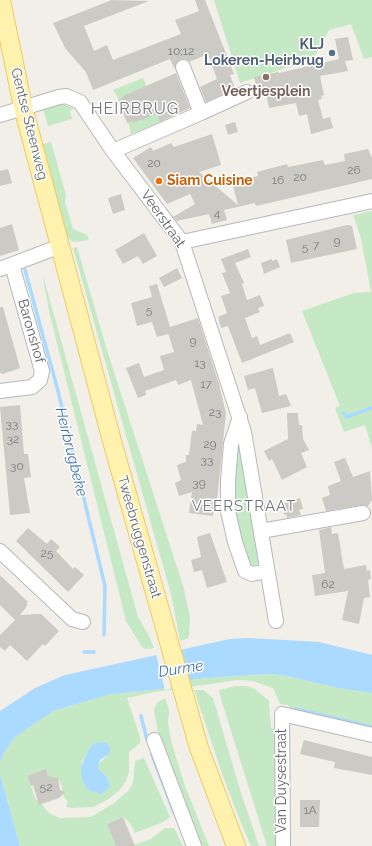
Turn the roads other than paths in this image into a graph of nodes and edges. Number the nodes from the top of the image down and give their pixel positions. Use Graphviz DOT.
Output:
graph roads {
  1 [pos="1,0"];
  2 [pos="0,60"];
  3 [pos="183,66"];
  4 [pos="247,92"];
  5 [pos="12,111"];
  6 [pos="201,112"];
  7 [pos="113,151"];
  8 [pos="372,201"];
  9 [pos="54,225"];
  10 [pos="182,242"];
  11 [pos="50,250"];
  12 [pos="6,267"];
  13 [pos="0,391"];
  14 [pos="240,418"];
  15 [pos="363,513"];
  16 [pos="261,531"];
  17 [pos="0,551"];
  18 [pos="267,571"];
  19 [pos="276,621"];
  20 [pos="83,622"];
  21 [pos="165,644"];
  22 [pos="179,694"];
  23 [pos="372,735"];
  24 [pos="154,740"];
  25 [pos="194,846"];
  26 [pos="224,846"];
  27 [pos="236,846"];
  28 [pos="282,846"];
  1 -- 5 [label="main road, Gentse Steenweg"];
  2 -- 5 [label="main road, Gentse Steenweg"];
  3 -- 6 [label="street"];
  4 -- 6 [label="street"];
  5 -- 7 [label="street, Veerstraat"];
  5 -- 9 [label="main road, Gentse Steenweg"];
  5 -- 11 [label="main road, Gentse Steenweg"];
  6 -- 7 [label="street"];
  7 -- 10 [label="street, Veerstraat"];
  8 -- 10 [label="street"];
  9 -- 21 [label="main road, Tweebruggenstraat"];
  10 -- 14 [label="street, Veerstraat"];
  11 -- 12 [label="street"];
  11 -- 21 [label="main road, Tweebruggenstraat"];
  12 -- 13 [label="street, Baronshof"];
  14 -- 16 [label="street, Veerstraat"];
  14 -- 18 [label="street"];
  15 -- 16 [label="street"];
  16 -- 18 [label="street, Veerstraat"];
  17 -- 20 [label="street"];
  18 -- 19 [label="street, Veerstraat"];
  21 -- 22 [label="main road, Tweebruggenstraat"];
  22 -- 26 [label="main road, Tweebruggenstraat"];
  22 -- 27 [label="main road, Tweebruggenstraat"];
  23 -- 28 [label="street, Van Duysestraat"];
  24 -- 25 [label="street"];
}
